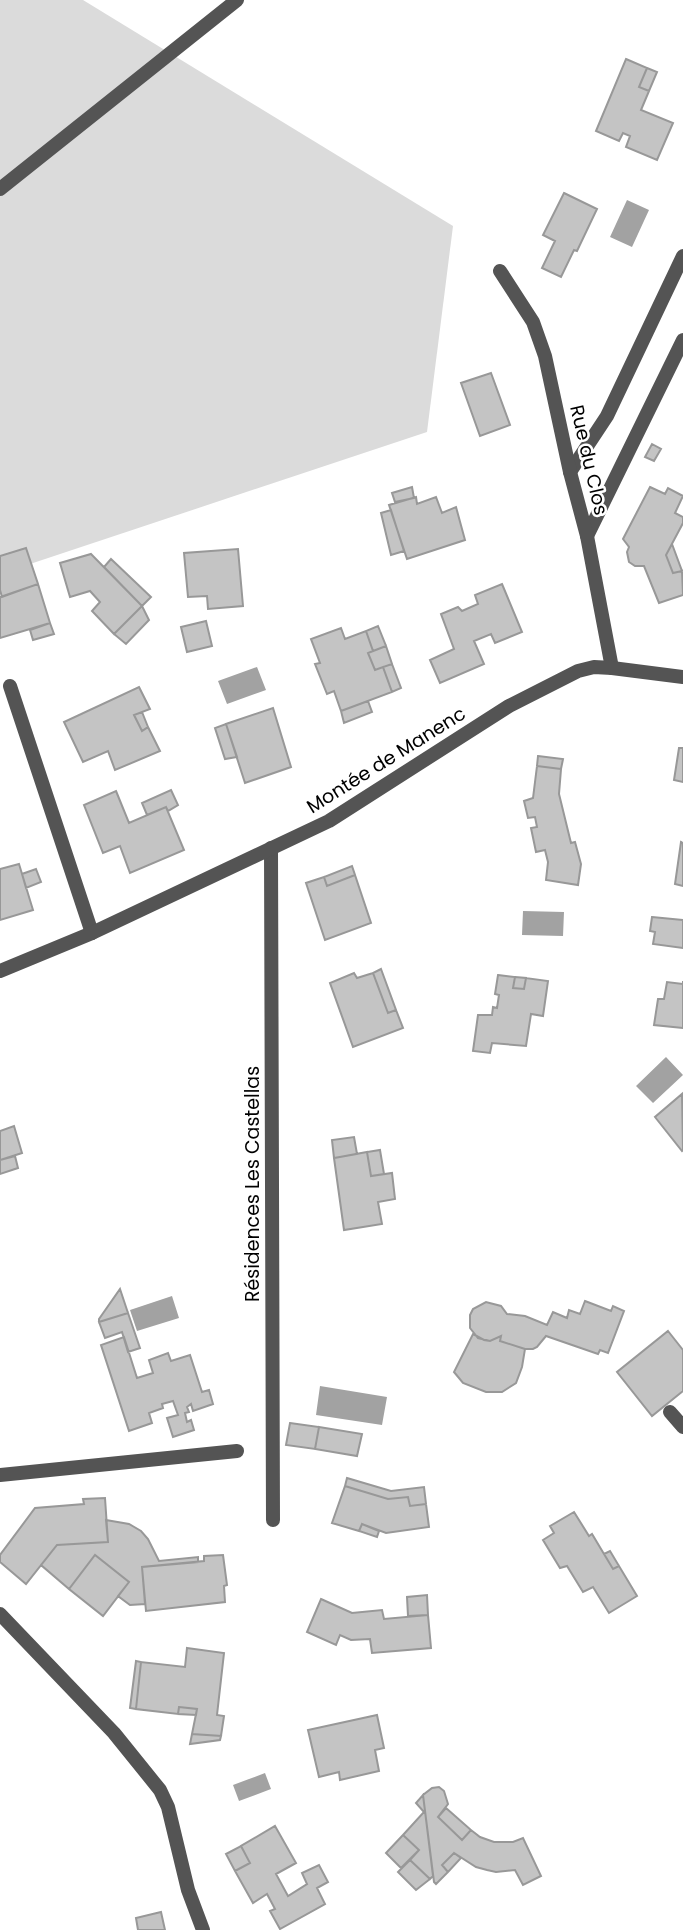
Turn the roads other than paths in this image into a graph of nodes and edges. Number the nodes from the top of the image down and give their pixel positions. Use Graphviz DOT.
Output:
graph roads {
  1 [pos="237,0"];
  2 [pos="0,189"];
  3 [pos="683,256"];
  4 [pos="500,271"];
  5 [pos="683,340"];
  6 [pos="570,472"];
  7 [pos="587,536"];
  8 [pos="612,668"];
  9 [pos="683,677"];
  10 [pos="10,686"];
  11 [pos="271,848"];
  12 [pos="92,933"];
  13 [pos="0,971"];
  14 [pos="670,1412"];
  15 [pos="683,1427"];
  16 [pos="237,1451"];
  17 [pos="0,1475"];
  18 [pos="273,1520"];
  19 [pos="0,1614"];
  20 [pos="203,1930"];
  1 -- 2 [label="street"];
  3 -- 6 [label="street"];
  4 -- 6 [label="street, Rue du Clos"];
  5 -- 7 [label="street"];
  6 -- 7 [label="street, Rue du Clos"];
  7 -- 8 [label="street, Rue du Clos"];
  8 -- 9 [label="street, Montée de Manenc"];
  8 -- 11 [label="street, Montée de Manenc"];
  10 -- 12 [label="street"];
  11 -- 12 [label="street, Montée de Manenc"];
  11 -- 18 [label="street, Résidences Les Castellas"];
  12 -- 13 [label="street, Montée de Manenc"];
  14 -- 15 [label="street"];
  16 -- 17 [label="street"];
  19 -- 20 [label="street"];
}
